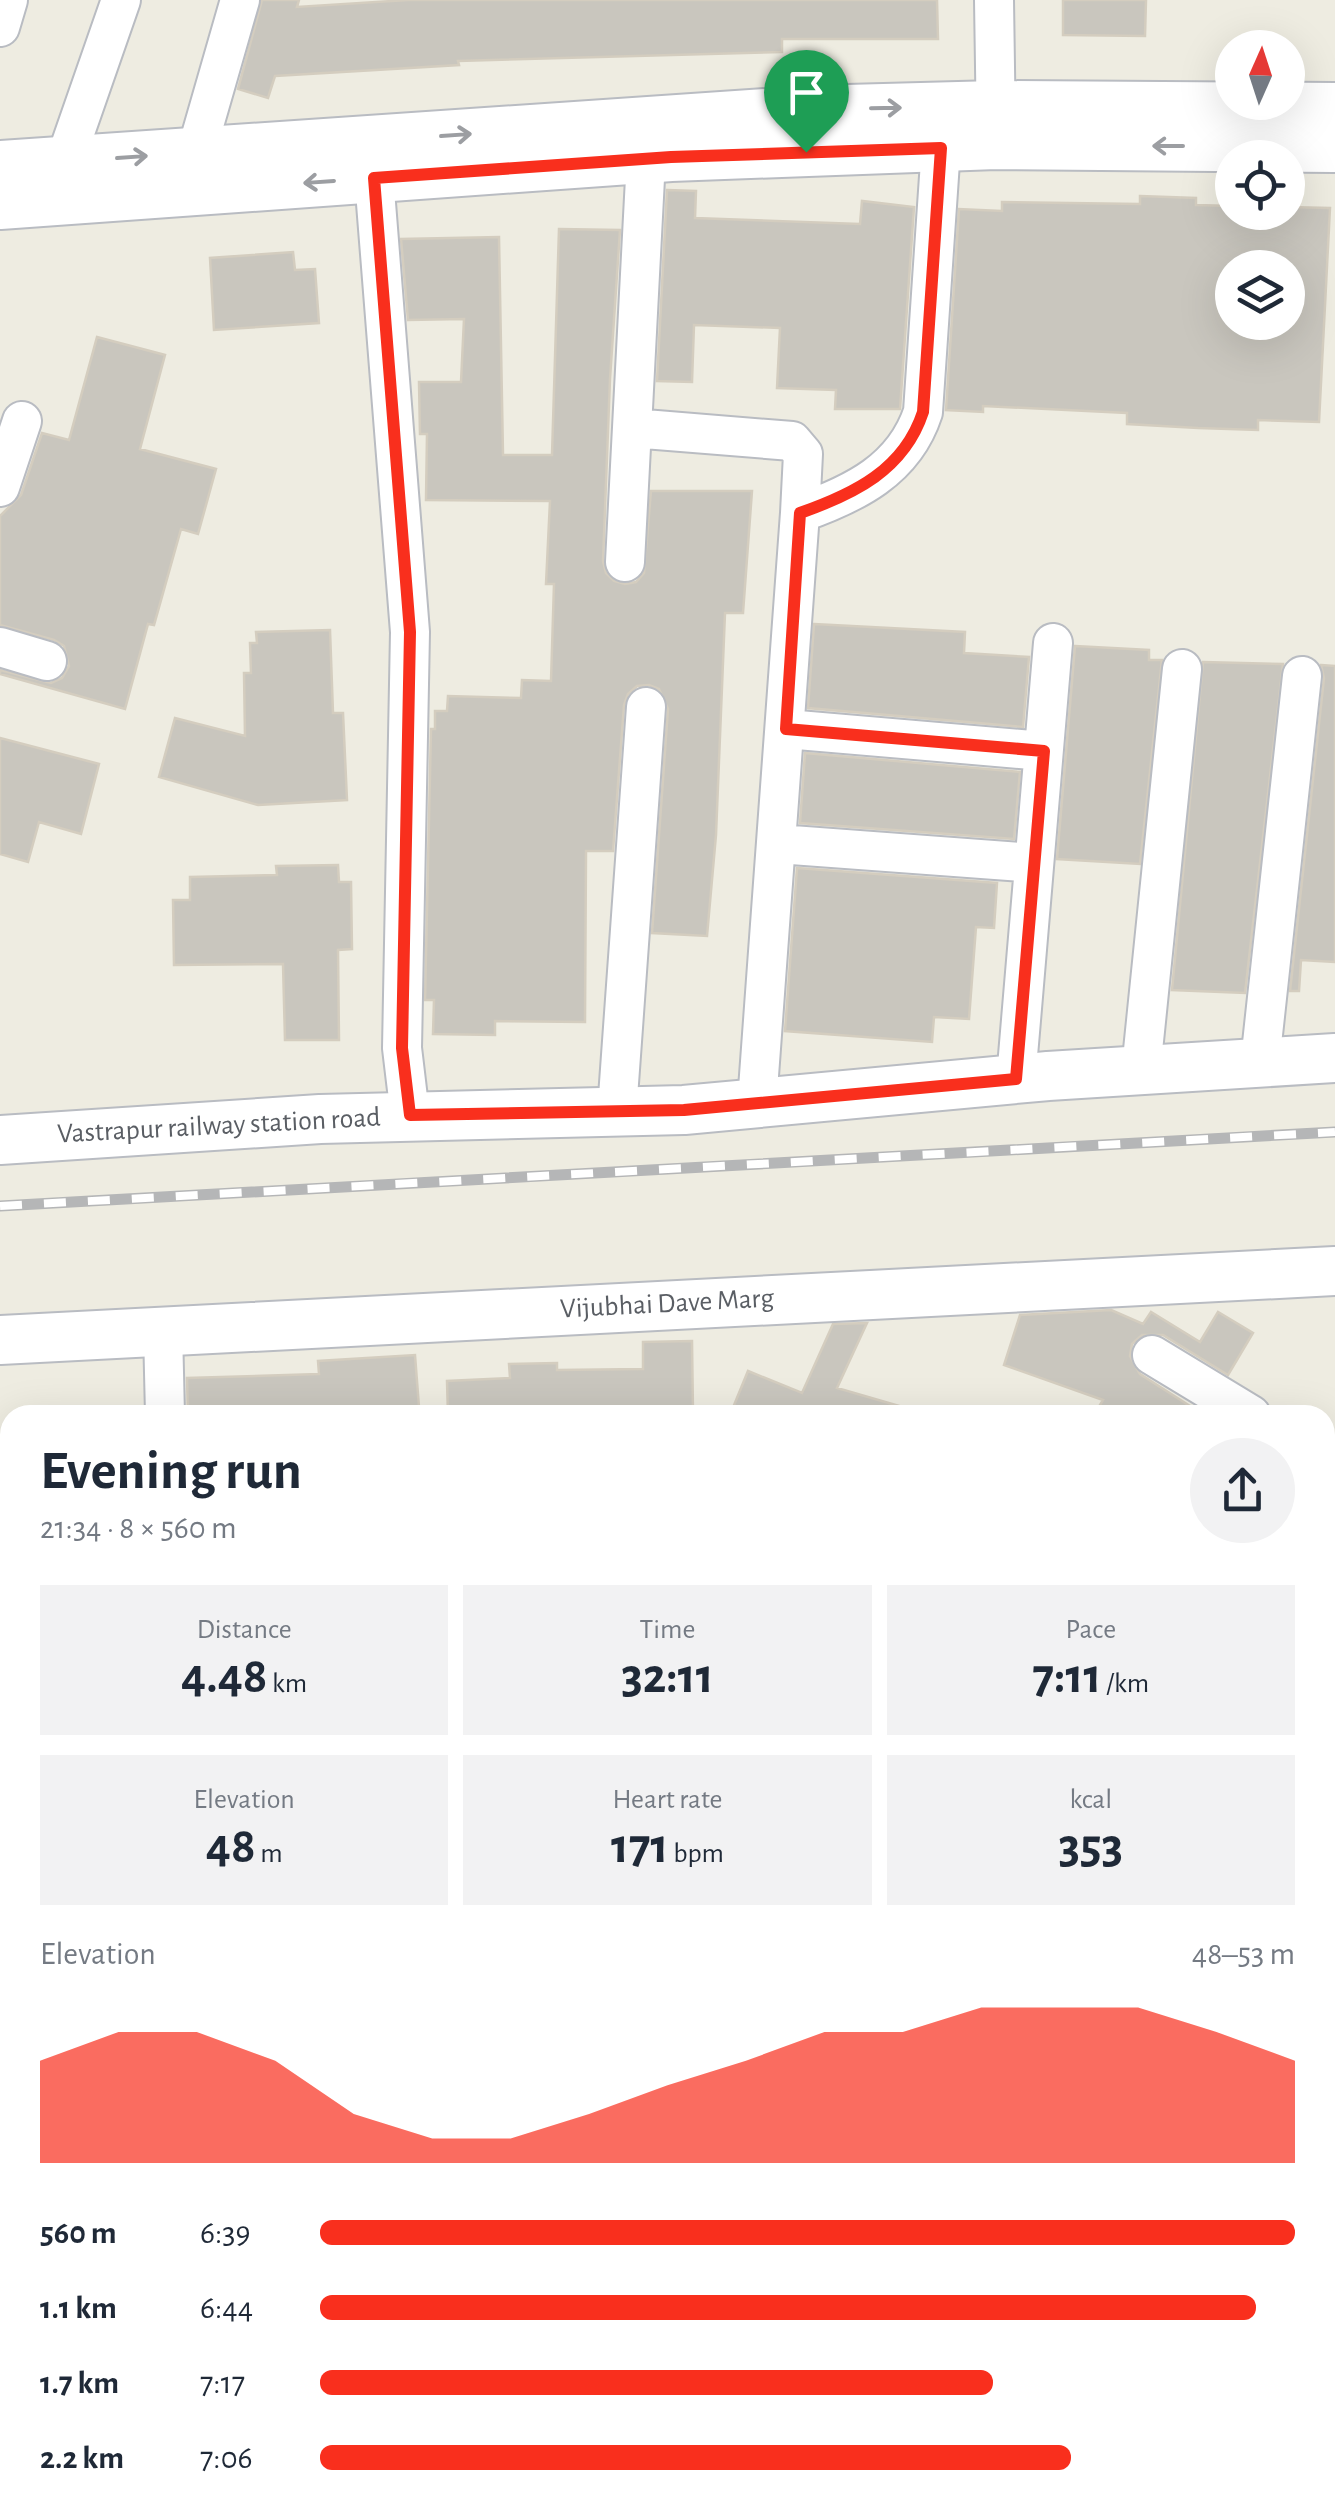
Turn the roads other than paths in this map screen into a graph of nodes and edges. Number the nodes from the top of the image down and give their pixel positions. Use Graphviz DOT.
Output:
graph roads {
  1 [pos="8,0"];
  2 [pos="122,0"];
  3 [pos="240,0"];
  4 [pos="994,0"];
  5 [pos="0,26"];
  6 [pos="1335,107"];
  7 [pos="996,125"];
  8 [pos="941,148"];
  9 [pos="1335,148"];
  10 [pos="196,153"];
  11 [pos="646,159"];
  12 [pos="65,161"];
  13 [pos="0,165"];
  14 [pos="374,178"];
  15 [pos="0,205"];
  16 [pos="22,421"];
  17 [pos="632,428"];
  18 [pos="0,487"];
  19 [pos="800,513"];
  20 [pos="626,562"];
  21 [pos="1053,643"];
  22 [pos="0,647"];
  23 [pos="47,661"];
  24 [pos="1182,669"];
  25 [pos="1302,676"];
  26 [pos="646,707"];
  27 [pos="786,729"];
  28 [pos="1044,751"];
  29 [pos="778,844"];
  30 [pos="1034,863"];
  31 [pos="1335,1058"];
  32 [pos="1260,1062"];
  33 [pos="1141,1070"];
  34 [pos="1016,1079"];
  35 [pos="757,1103"];
  36 [pos="618,1111"];
  37 [pos="410,1115"];
  38 [pos="0,1140"];
  39 [pos="1335,1272"];
  40 [pos="163,1330"];
  41 [pos="0,1340"];
  42 [pos="1152,1355"];
  43 [pos="164,1405"];
  44 [pos="1234,1405"];
  1 -- 5 [label="street"];
  2 -- 12 [label="street"];
  3 -- 10 [label="street"];
  4 -- 7 [label="street"];
  6 -- 7 [label="street"];
  7 -- 8 [label="street"];
  9 -- 7 [label="street, one-way"];
  10 -- 7 [label="street, one-way"];
  8 -- 11 [label="street"];
  8 -- 19 [label="street"];
  12 -- 10 [label="street, one-way"];
  11 -- 14 [label="street"];
  11 -- 17 [label="street"];
  12 -- 13 [label="street"];
  14 -- 15 [label="street, one-way"];
  14 -- 37 [label="street"];
  16 -- 18 [label="street"];
  17 -- 19 [label="street"];
  17 -- 20 [label="street"];
  19 -- 27 [label="street"];
  21 -- 28 [label="street"];
  22 -- 23 [label="street"];
  24 -- 33 [label="street"];
  25 -- 32 [label="street"];
  26 -- 36 [label="street"];
  27 -- 28 [label="street"];
  27 -- 29 [label="street"];
  28 -- 30 [label="street"];
  29 -- 30 [label="street"];
  29 -- 35 [label="street"];
  30 -- 34 [label="street"];
  31 -- 32 [label="street, Vastrapur railway station road"];
  32 -- 33 [label="street, Vastrapur railway station road"];
  33 -- 34 [label="street, Vastrapur railway station road"];
  34 -- 35 [label="street, Vastrapur railway station road"];
  35 -- 36 [label="street, Vastrapur railway station road"];
  36 -- 37 [label="street, Vastrapur railway station road"];
  37 -- 38 [label="street, Vastrapur railway station road"];
  39 -- 40 [label="street, Vijubhai Dave Marg"];
  40 -- 41 [label="street, Vijubhai Dave Marg"];
  40 -- 43 [label="street"];
  42 -- 44 [label="street"];
}
